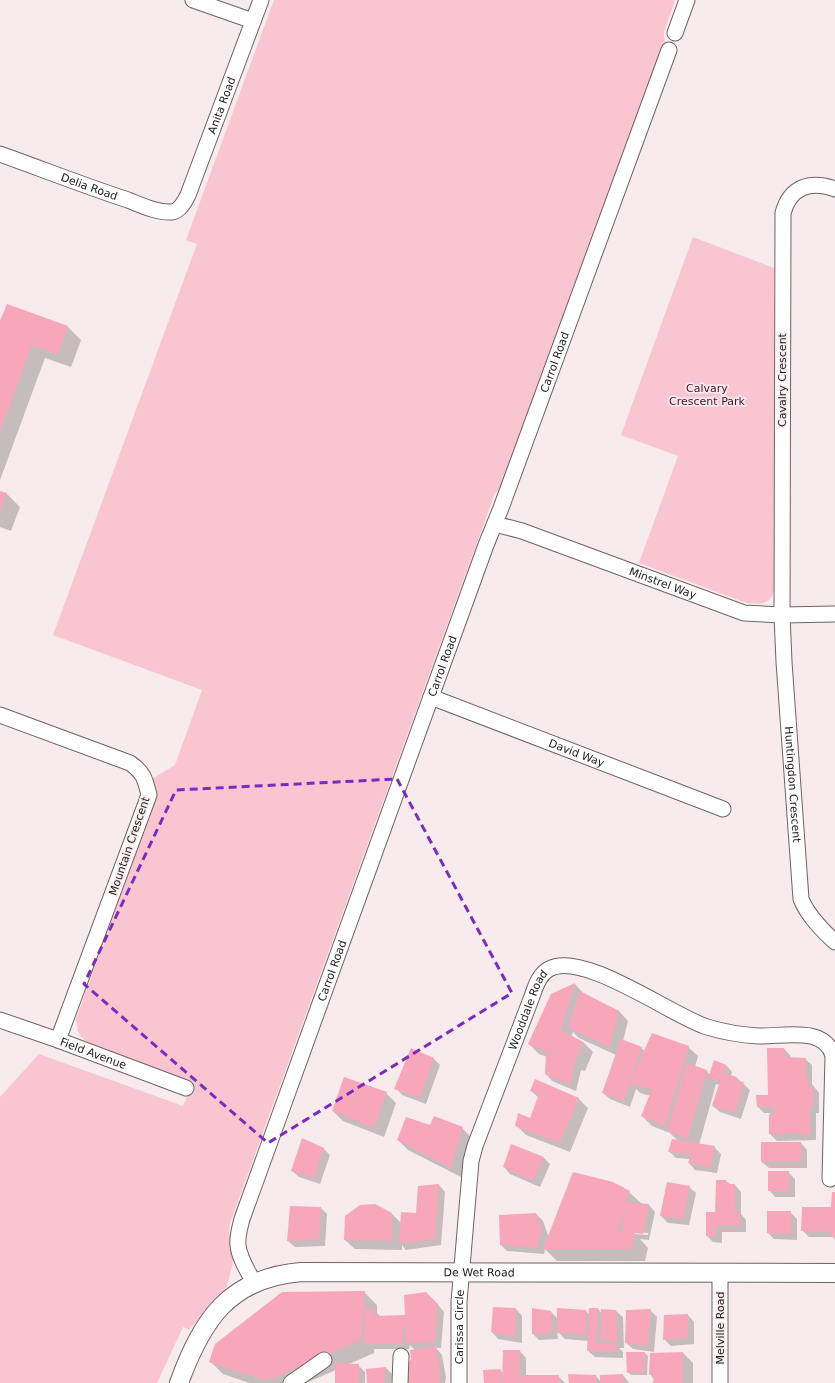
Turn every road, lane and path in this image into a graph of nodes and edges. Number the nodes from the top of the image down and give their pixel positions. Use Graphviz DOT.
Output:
graph roads {
  1 [pos="192,0"];
  2 [pos="260,0"];
  3 [pos="686,0"];
  4 [pos="253,22"];
  5 [pos="675,33"];
  6 [pos="669,50"];
  7 [pos="0,154"];
  8 [pos="835,189"];
  9 [pos="179,208"];
  10 [pos="495,524"];
  11 [pos="835,614"];
  12 [pos="782,615"];
  13 [pos="431,697"];
  14 [pos="0,715"];
  15 [pos="723,809"];
  16 [pos="835,942"];
  17 [pos="0,1020"];
  18 [pos="58,1040"];
  19 [pos="186,1088"];
  20 [pos="830,1179"];
  21 [pos="461,1272"];
  22 [pos="720,1272"];
  23 [pos="835,1272"];
  24 [pos="254,1283"];
  25 [pos="401,1356"];
  26 [pos="324,1360"];
  27 [pos="179,1383"];
  28 [pos="291,1383"];
  29 [pos="400,1383"];
  30 [pos="459,1383"];
  31 [pos="720,1383"];
  1 -- 4 [label="street"];
  2 -- 4 [label="street, Anita Road"];
  3 -- 5 [label="street"];
  4 -- 9 [label="street, Anita Road"];
  6 -- 10 [label="street, Carrol Road"];
  7 -- 9 [label="street, Delia Road"];
  8 -- 12 [label="street, Cavalry Crescent"];
  10 -- 12 [label="street, Minstrel Way"];
  10 -- 13 [label="street, Carrol Road"];
  11 -- 12 [label="street, Minstrel Way"];
  12 -- 16 [label="street, Huntingdon Crescent"];
  13 -- 15 [label="street, David Way"];
  13 -- 24 [label="street, Carrol Road"];
  14 -- 18 [label="street, Mountain Crescent"];
  17 -- 18 [label="street, Field Avenue"];
  18 -- 19 [label="street, Field Avenue"];
  20 -- 21 [label="street, Wooddale Road"];
  21 -- 22 [label="street, De Wet Road"];
  21 -- 24 [label="street, De Wet Road"];
  21 -- 30 [label="street, Carissa Circle"];
  22 -- 23 [label="street, De Wet Road"];
  22 -- 31 [label="street, Melville Road"];
  24 -- 27 [label="street, De Wet Road"];
  25 -- 29 [label="street"];
  26 -- 28 [label="street"];
}
